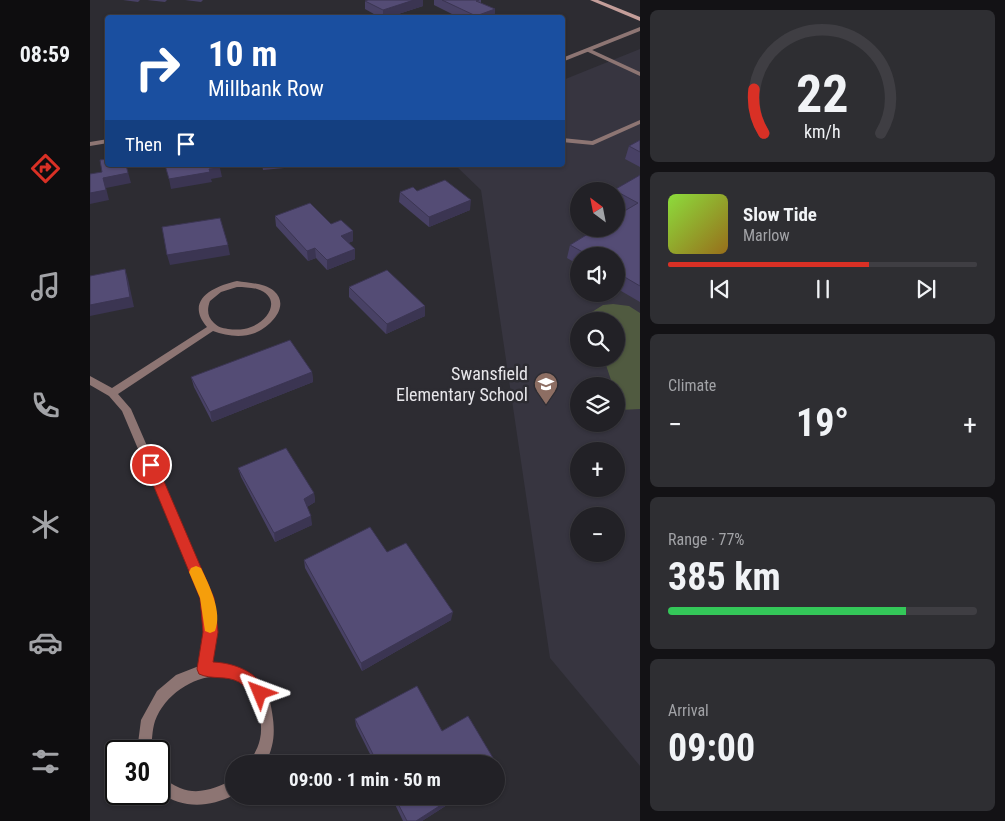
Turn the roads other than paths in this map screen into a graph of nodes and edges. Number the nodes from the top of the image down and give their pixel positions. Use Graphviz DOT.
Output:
graph roads {
  1 [pos="593,0"];
  2 [pos="640,19"];
  3 [pos="640,28"];
  4 [pos="588,50"];
  5 [pos="565,59"];
  6 [pos="640,74"];
  7 [pos="640,122"];
  8 [pos="565,140"];
  9 [pos="105,142"];
  10 [pos="90,144"];
  11 [pos="212,328"];
  12 [pos="90,380"];
  13 [pos="112,393"];
  14 [pos="204,669"];
  15 [pos="143,740"];
  16 [pos="260,755"];
  17 [pos="225,792"];
  18 [pos="170,793"];
  1 -- 2 [label="main road"];
  3 -- 4 [label="street"];
  4 -- 5 [label="street"];
  4 -- 6 [label="street"];
  7 -- 8 [label="street"];
  9 -- 10 [label="street"];
  11 -- 11 [label="street"];
  11 -- 13 [label="street"];
  12 -- 13 [label="street"];
  13 -- 14 [label="street"];
  14 -- 15 [label="street"];
  14 -- 16 [label="street"];
  17 -- 18 [label="street"];
}
